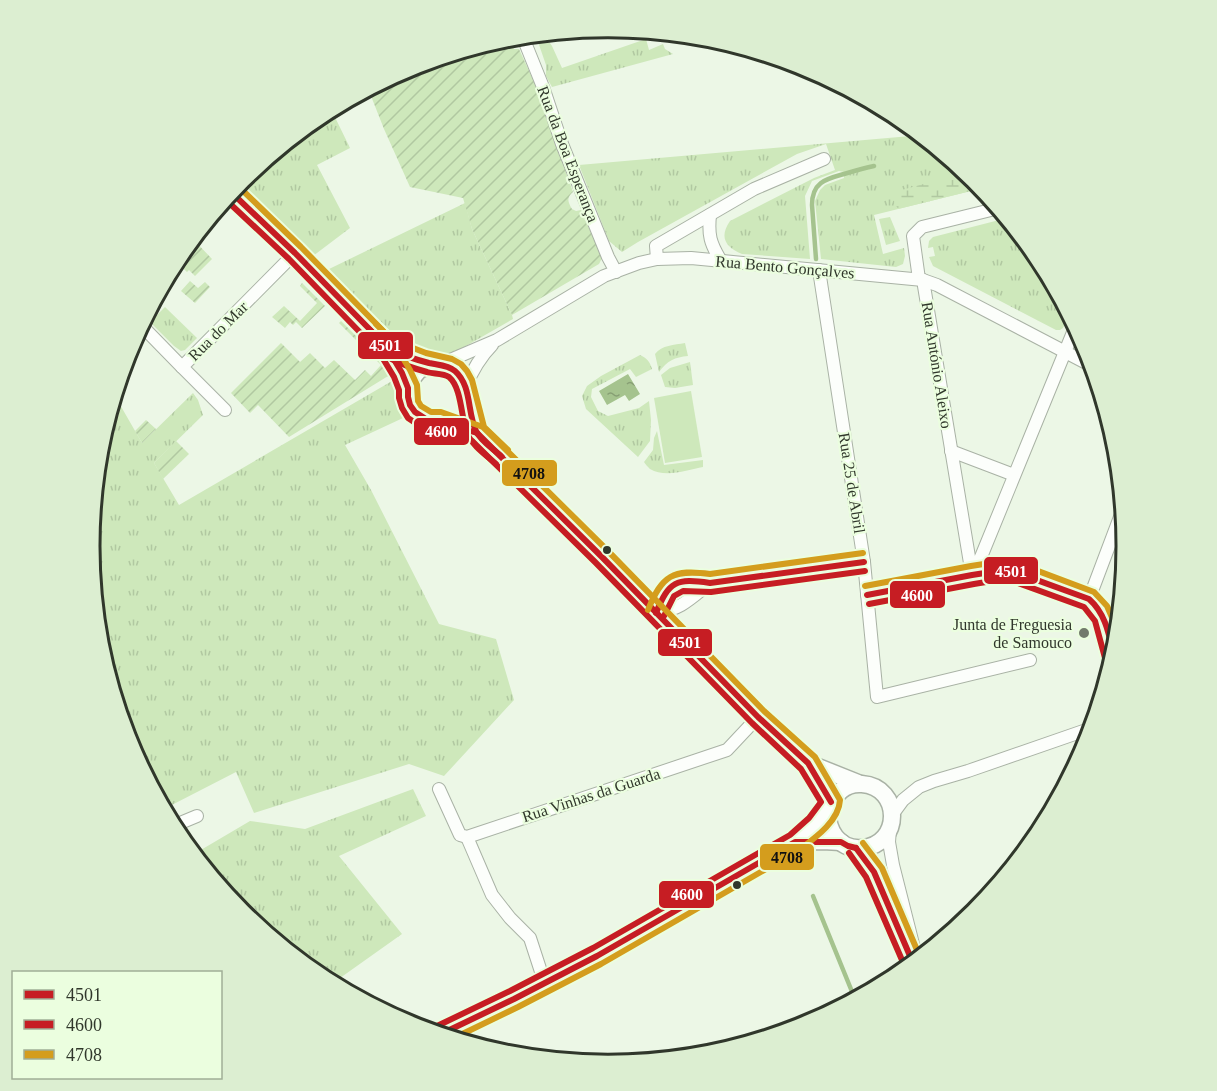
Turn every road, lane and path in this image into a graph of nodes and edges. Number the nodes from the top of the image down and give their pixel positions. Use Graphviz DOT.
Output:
graph roads {
  1 [pos="526,44"];
  2 [pos="824,159"];
  3 [pos="238,199"];
  4 [pos="989,210"];
  5 [pos="710,215"];
  6 [pos="295,253"];
  7 [pos="657,259"];
  8 [pos="721,261"];
  9 [pos="819,270"];
  10 [pos="616,272"];
  11 [pos="921,279"];
  12 [pos="148,332"];
  13 [pos="1073,339"];
  14 [pos="497,340"];
  15 [pos="386,346"];
  16 [pos="1069,354"];
  17 [pos="1080,356"];
  18 [pos="1082,361"];
  19 [pos="437,364"];
  20 [pos="182,367"];
  21 [pos="408,388"];
  22 [pos="465,390"];
  23 [pos="225,410"];
  24 [pos="438,421"];
  25 [pos="477,433"];
  26 [pos="951,451"];
  27 [pos="1014,475"];
  28 [pos="1115,529"];
  29 [pos="864,562"];
  30 [pos="972,575"];
  31 [pos="710,583"];
  32 [pos="867,596"];
  33 [pos="1089,599"];
  34 [pos="656,613"];
  35 [pos="1108,637"];
  36 [pos="1030,660"];
  37 [pos="758,717"];
  38 [pos="1081,732"];
  39 [pos="808,763"];
  40 [pos="858,783"];
  41 [pos="439,789"];
  42 [pos="830,805"];
  43 [pos="197,816"];
  44 [pos="891,821"];
  45 [pos="182,822"];
  46 [pos="467,837"];
  47 [pos="795,842"];
  48 [pos="848,845"];
  49 [pos="915,951"];
  50 [pos="910,955"];
  51 [pos="545,984"];
  52 [pos="452,1029"];
  1 -- 10 [label="street, Rua da Boa Esperança"];
  2 -- 5 [label="street"];
  3 -- 6 [label="main road"];
  4 -- 11 [label="street, Rua António Aleixo"];
  5 -- 7 [label="street"];
  5 -- 8 [label="street"];
  6 -- 15 [label="main road"];
  6 -- 20 [label="street, Rua do Mar"];
  7 -- 8 [label="street, Rua Bento Gonçalves"];
  7 -- 10 [label="street, Rua Bento Gonçalves"];
  8 -- 9 [label="street, Rua Bento Gonçalves"];
  9 -- 11 [label="street, Rua Bento Gonçalves"];
  9 -- 29 [label="street, Rua 25 de Abril"];
  10 -- 14 [label="street, Rua Bento Gonçalves"];
  11 -- 16 [label="street, Rua Bento Gonçalves"];
  11 -- 26 [label="street, Rua António Aleixo"];
  12 -- 20 [label="street, Rua do Mar"];
  13 -- 16 [label="street"];
  14 -- 19 [label="street"];
  14 -- 22 [label="street"];
  15 -- 19 [label="main road"];
  15 -- 21 [label="main road"];
  16 -- 17 [label="street, Rua Bento Gonçalves"];
  16 -- 18 [label="street, Rua Bento Gonçalves"];
  16 -- 27 [label="street"];
  19 -- 21 [label="main road"];
  19 -- 22 [label="main road"];
  20 -- 23 [label="street"];
  21 -- 24 [label="main road"];
  22 -- 24 [label="main road"];
  22 -- 25 [label="main road"];
  24 -- 25 [label="main road"];
  25 -- 34 [label="main road"];
  26 -- 27 [label="street"];
  26 -- 30 [label="street, Rua António Aleixo"];
  27 -- 30 [label="street"];
  28 -- 33 [label="street"];
  29 -- 31 [label="street"];
  29 -- 32 [label="street, Rua 25 de Abril"];
  30 -- 32 [label="street"];
  30 -- 33 [label="street"];
  31 -- 34 [label="street"];
  31 -- 34 [label="street"];
  32 -- 36 [label="street, Rua 25 de Abril"];
  33 -- 35 [label="street"];
  34 -- 37 [label="main road"];
  37 -- 39 [label="main road"];
  37 -- 46 [label="street, Rua Vinhas da Guarda"];
  38 -- 44 [label="street"];
  39 -- 40 [label="main road"];
  39 -- 42 [label="main road"];
  40 -- 42 [label="main road"];
  40 -- 44 [label="main road"];
  41 -- 46 [label="street"];
  42 -- 47 [label="main road"];
  42 -- 48 [label="main road"];
  43 -- 45 [label="street"];
  44 -- 48 [label="main road"];
  44 -- 49 [label="street"];
  46 -- 51 [label="street"];
  47 -- 48 [label="main road"];
  47 -- 51 [label="main road"];
  48 -- 50 [label="street"];
  51 -- 52 [label="main road"];
}
